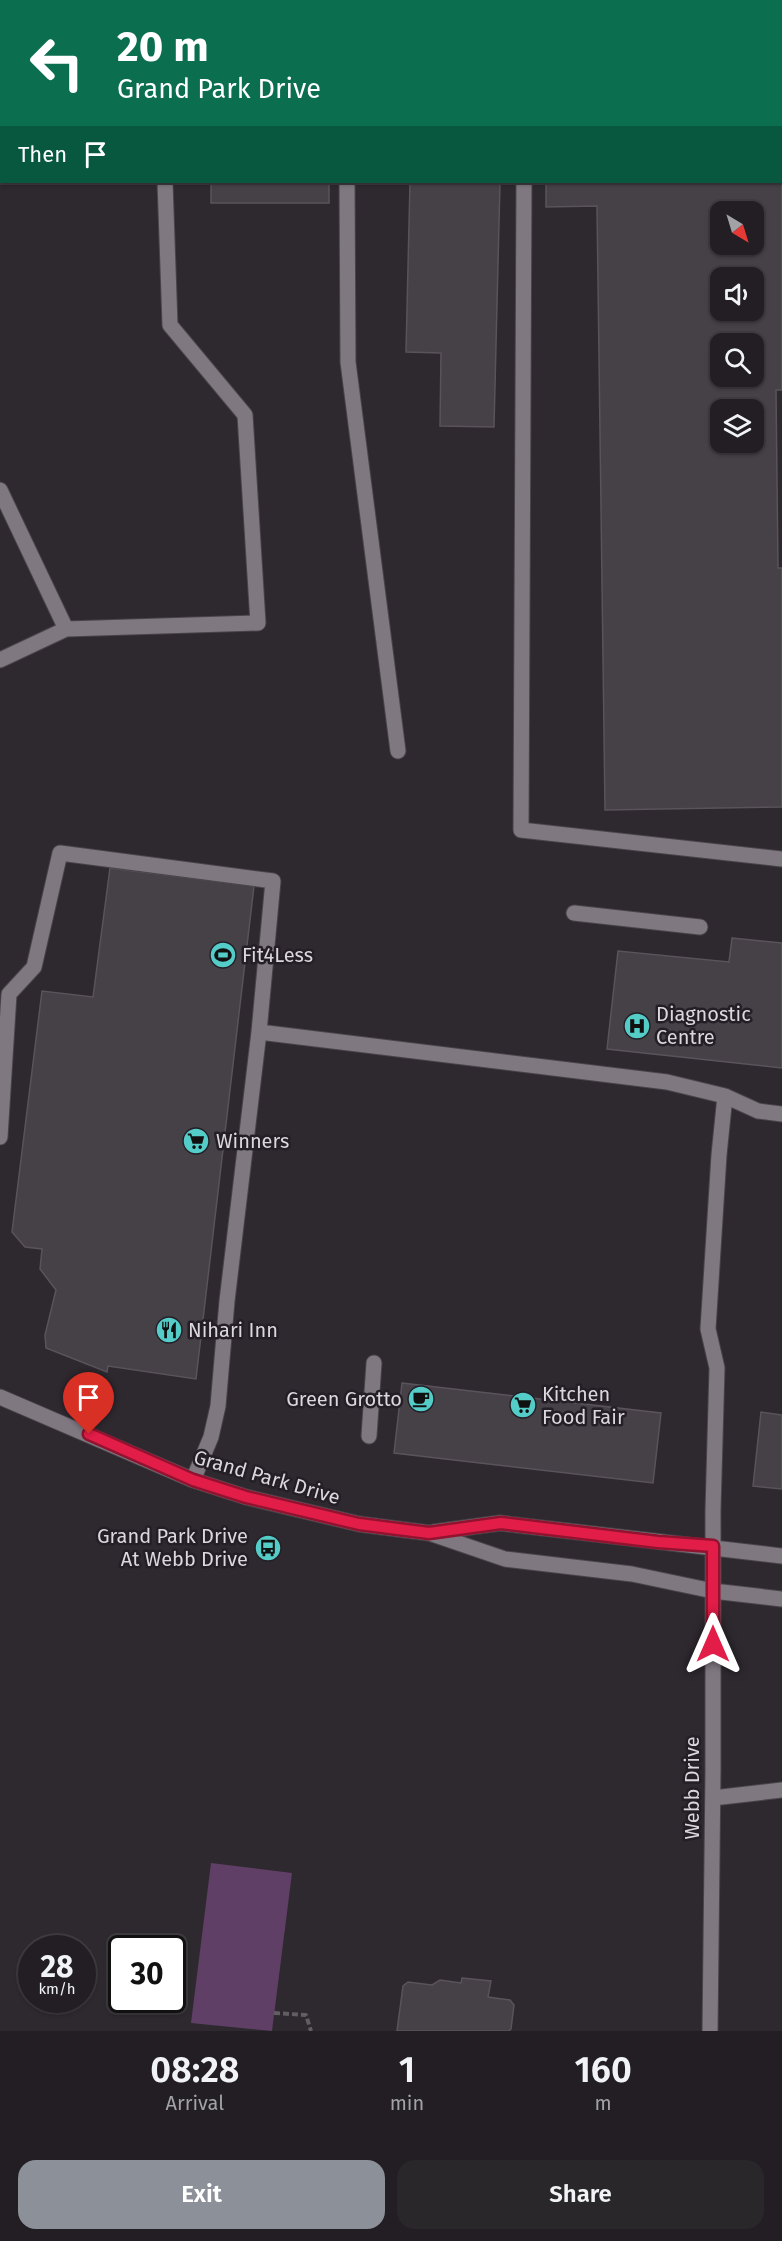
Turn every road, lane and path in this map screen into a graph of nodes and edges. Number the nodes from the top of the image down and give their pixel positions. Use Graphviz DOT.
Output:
graph roads {
  1 [pos="165,183"];
  2 [pos="347,183"];
  3 [pos="524,183"];
  4 [pos="0,490"];
  5 [pos="66,629"];
  6 [pos="0,660"];
  7 [pos="398,751"];
  8 [pos="782,859"];
  9 [pos="574,913"];
  10 [pos="700,927"];
  11 [pos="259,1032"];
  12 [pos="725,1096"];
  13 [pos="782,1114"];
  14 [pos="0,1137"];
  15 [pos="374,1363"];
  16 [pos="0,1397"];
  17 [pos="369,1436"];
  18 [pos="193,1480"];
  19 [pos="429,1533"];
  20 [pos="713,1546"];
  21 [pos="782,1556"];
  22 [pos="713,1591"];
  23 [pos="782,1599"];
  24 [pos="782,1790"];
  25 [pos="713,1798"];
  26 [pos="274,2013"];
  27 [pos="311,2031"];
  28 [pos="710,2031"];
  1 -- 5 [label="street"];
  2 -- 7 [label="street"];
  3 -- 8 [label="street"];
  4 -- 5 [label="street"];
  5 -- 6 [label="street"];
  9 -- 10 [label="street"];
  11 -- 12 [label="street"];
  11 -- 14 [label="street"];
  11 -- 18 [label="street"];
  12 -- 13 [label="street"];
  12 -- 20 [label="street, Webb Drive"];
  15 -- 17 [label="street"];
  16 -- 18 [label="street, Grand Park Drive"];
  18 -- 19 [label="street, Grand Park Drive"];
  19 -- 20 [label="street, Grand Park Drive"];
  19 -- 22 [label="street, Grand Park Drive"];
  20 -- 21 [label="street, Grand Park Drive"];
  20 -- 22 [label="street, Webb Drive"];
  22 -- 23 [label="street, Grand Park Drive"];
  22 -- 25 [label="street, Webb Drive"];
  24 -- 25 [label="street"];
  25 -- 28 [label="street, Webb Drive"];
  26 -- 27 [label="path"];
}
